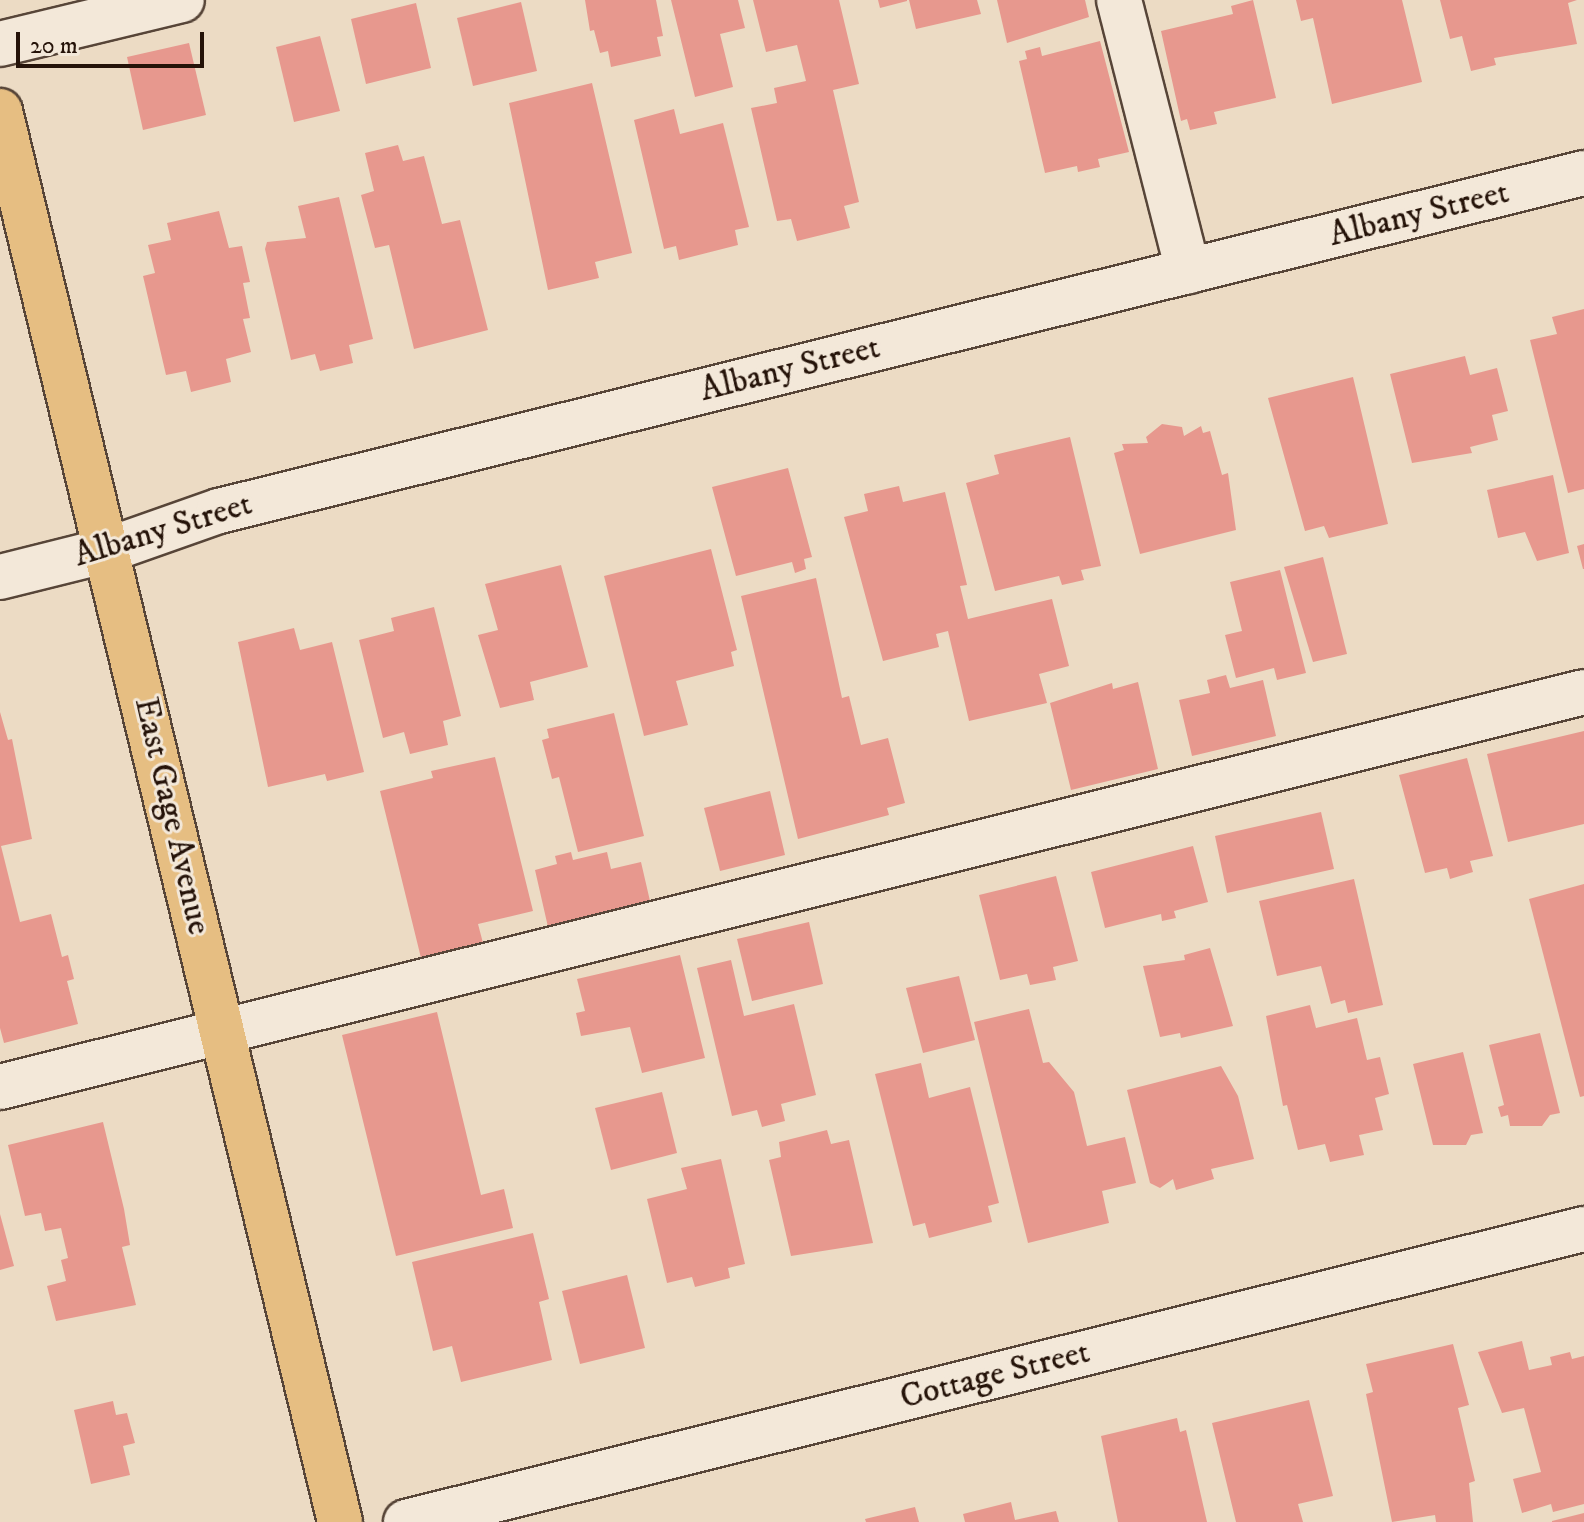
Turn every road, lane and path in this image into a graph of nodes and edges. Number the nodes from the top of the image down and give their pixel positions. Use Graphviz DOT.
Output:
graph roads {
  1 [pos="182,0"];
  2 [pos="1119,0"];
  3 [pos="0,44"];
  4 [pos="0,111"];
  5 [pos="1584,173"];
  6 [pos="1188,271"];
  7 [pos="108,550"];
  8 [pos="0,577"];
  9 [pos="1584,692"];
  10 [pos="223,1031"];
  11 [pos="0,1087"];
  12 [pos="1584,1229"];
  13 [pos="340,1522"];
  14 [pos="406,1522"];
  1 -- 3 [label="street"];
  2 -- 6 [label="street"];
  4 -- 7 [label="main road, East Gage Avenue"];
  5 -- 6 [label="street, Albany Street"];
  6 -- 7 [label="street, Albany Street"];
  7 -- 8 [label="street, Albany Street"];
  7 -- 10 [label="main road, East Gage Avenue"];
  9 -- 10 [label="street"];
  10 -- 11 [label="street"];
  10 -- 13 [label="main road, East Gage Avenue"];
  12 -- 14 [label="street, Cottage Street"];
}
